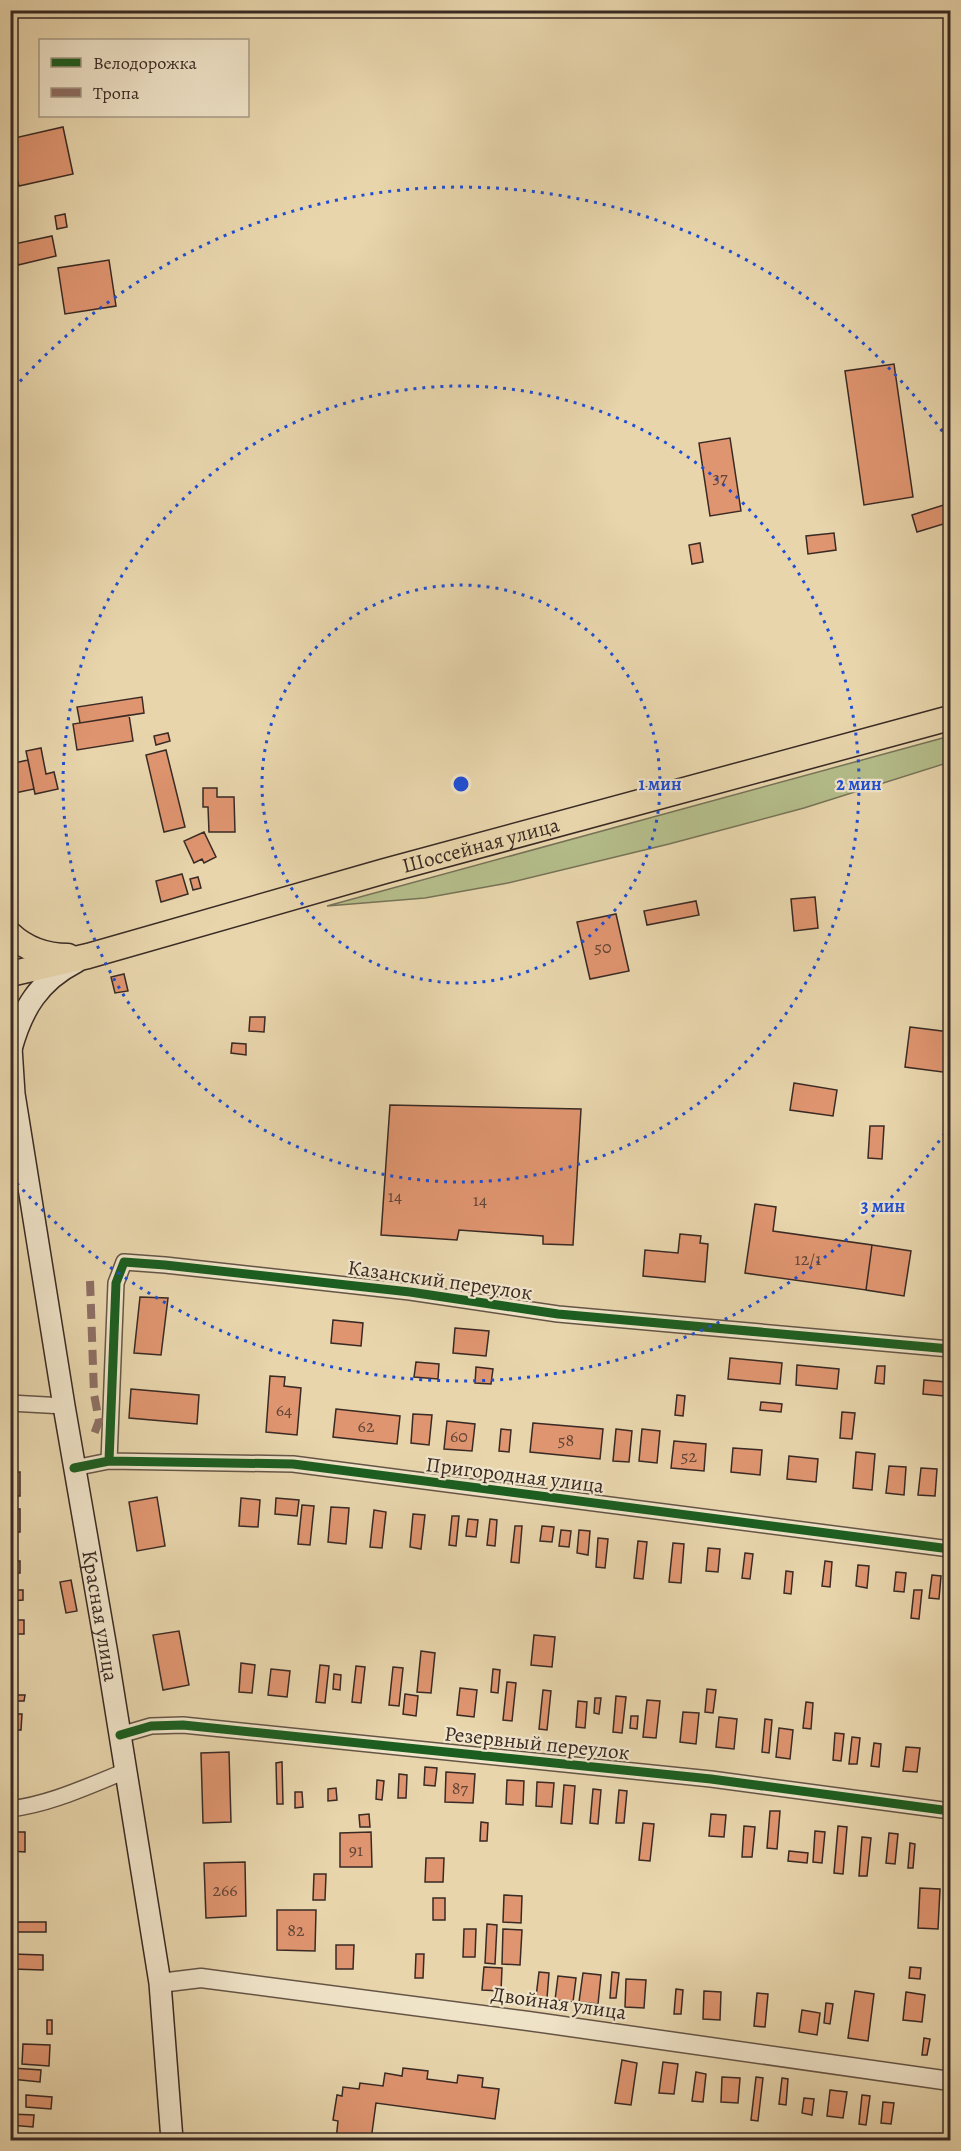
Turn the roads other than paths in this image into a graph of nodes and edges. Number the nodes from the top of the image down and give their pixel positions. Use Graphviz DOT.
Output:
graph roads {
  1 [pos="951,718"];
  2 [pos="10,934"];
  3 [pos="88,956"];
  4 [pos="10,974"];
  5 [pos="10,1032"];
  6 [pos="11,1049"];
  7 [pos="12,1090"];
  8 [pos="951,1349"];
  9 [pos="10,1403"];
  10 [pos="64,1406"];
  11 [pos="109,1461"];
  12 [pos="74,1468"];
  13 [pos="951,1549"];
  14 [pos="120,1735"];
  15 [pos="126,1771"];
  16 [pos="10,1809"];
  17 [pos="951,1811"];
  18 [pos="160,1983"];
  19 [pos="951,2081"];
  20 [pos="172,2140"];
  1 -- 3 [label="highway, Шоссейная улица"];
  2 -- 3 [label="highway"];
  3 -- 4 [label="highway, Шоссейная улица"];
  3 -- 6 [label="main road"];
  5 -- 6 [label="main road, Красная улица"];
  6 -- 7 [label="main road, Красная улица"];
  7 -- 10 [label="main road, Красная улица"];
  8 -- 11 [label="street, Казанский переулок"];
  9 -- 10 [label="street"];
  10 -- 12 [label="main road, Красная улица"];
  11 -- 12 [label="street, Пригородная улица"];
  11 -- 13 [label="street, Пригородная улица"];
  12 -- 14 [label="main road, Красная улица"];
  14 -- 15 [label="main road, Красная улица"];
  14 -- 17 [label="street, Резервный переулок"];
  15 -- 16 [label="street"];
  15 -- 18 [label="main road, Красная улица"];
  18 -- 19 [label="street, Двойная улица"];
  18 -- 20 [label="main road, Красная улица"];
}
